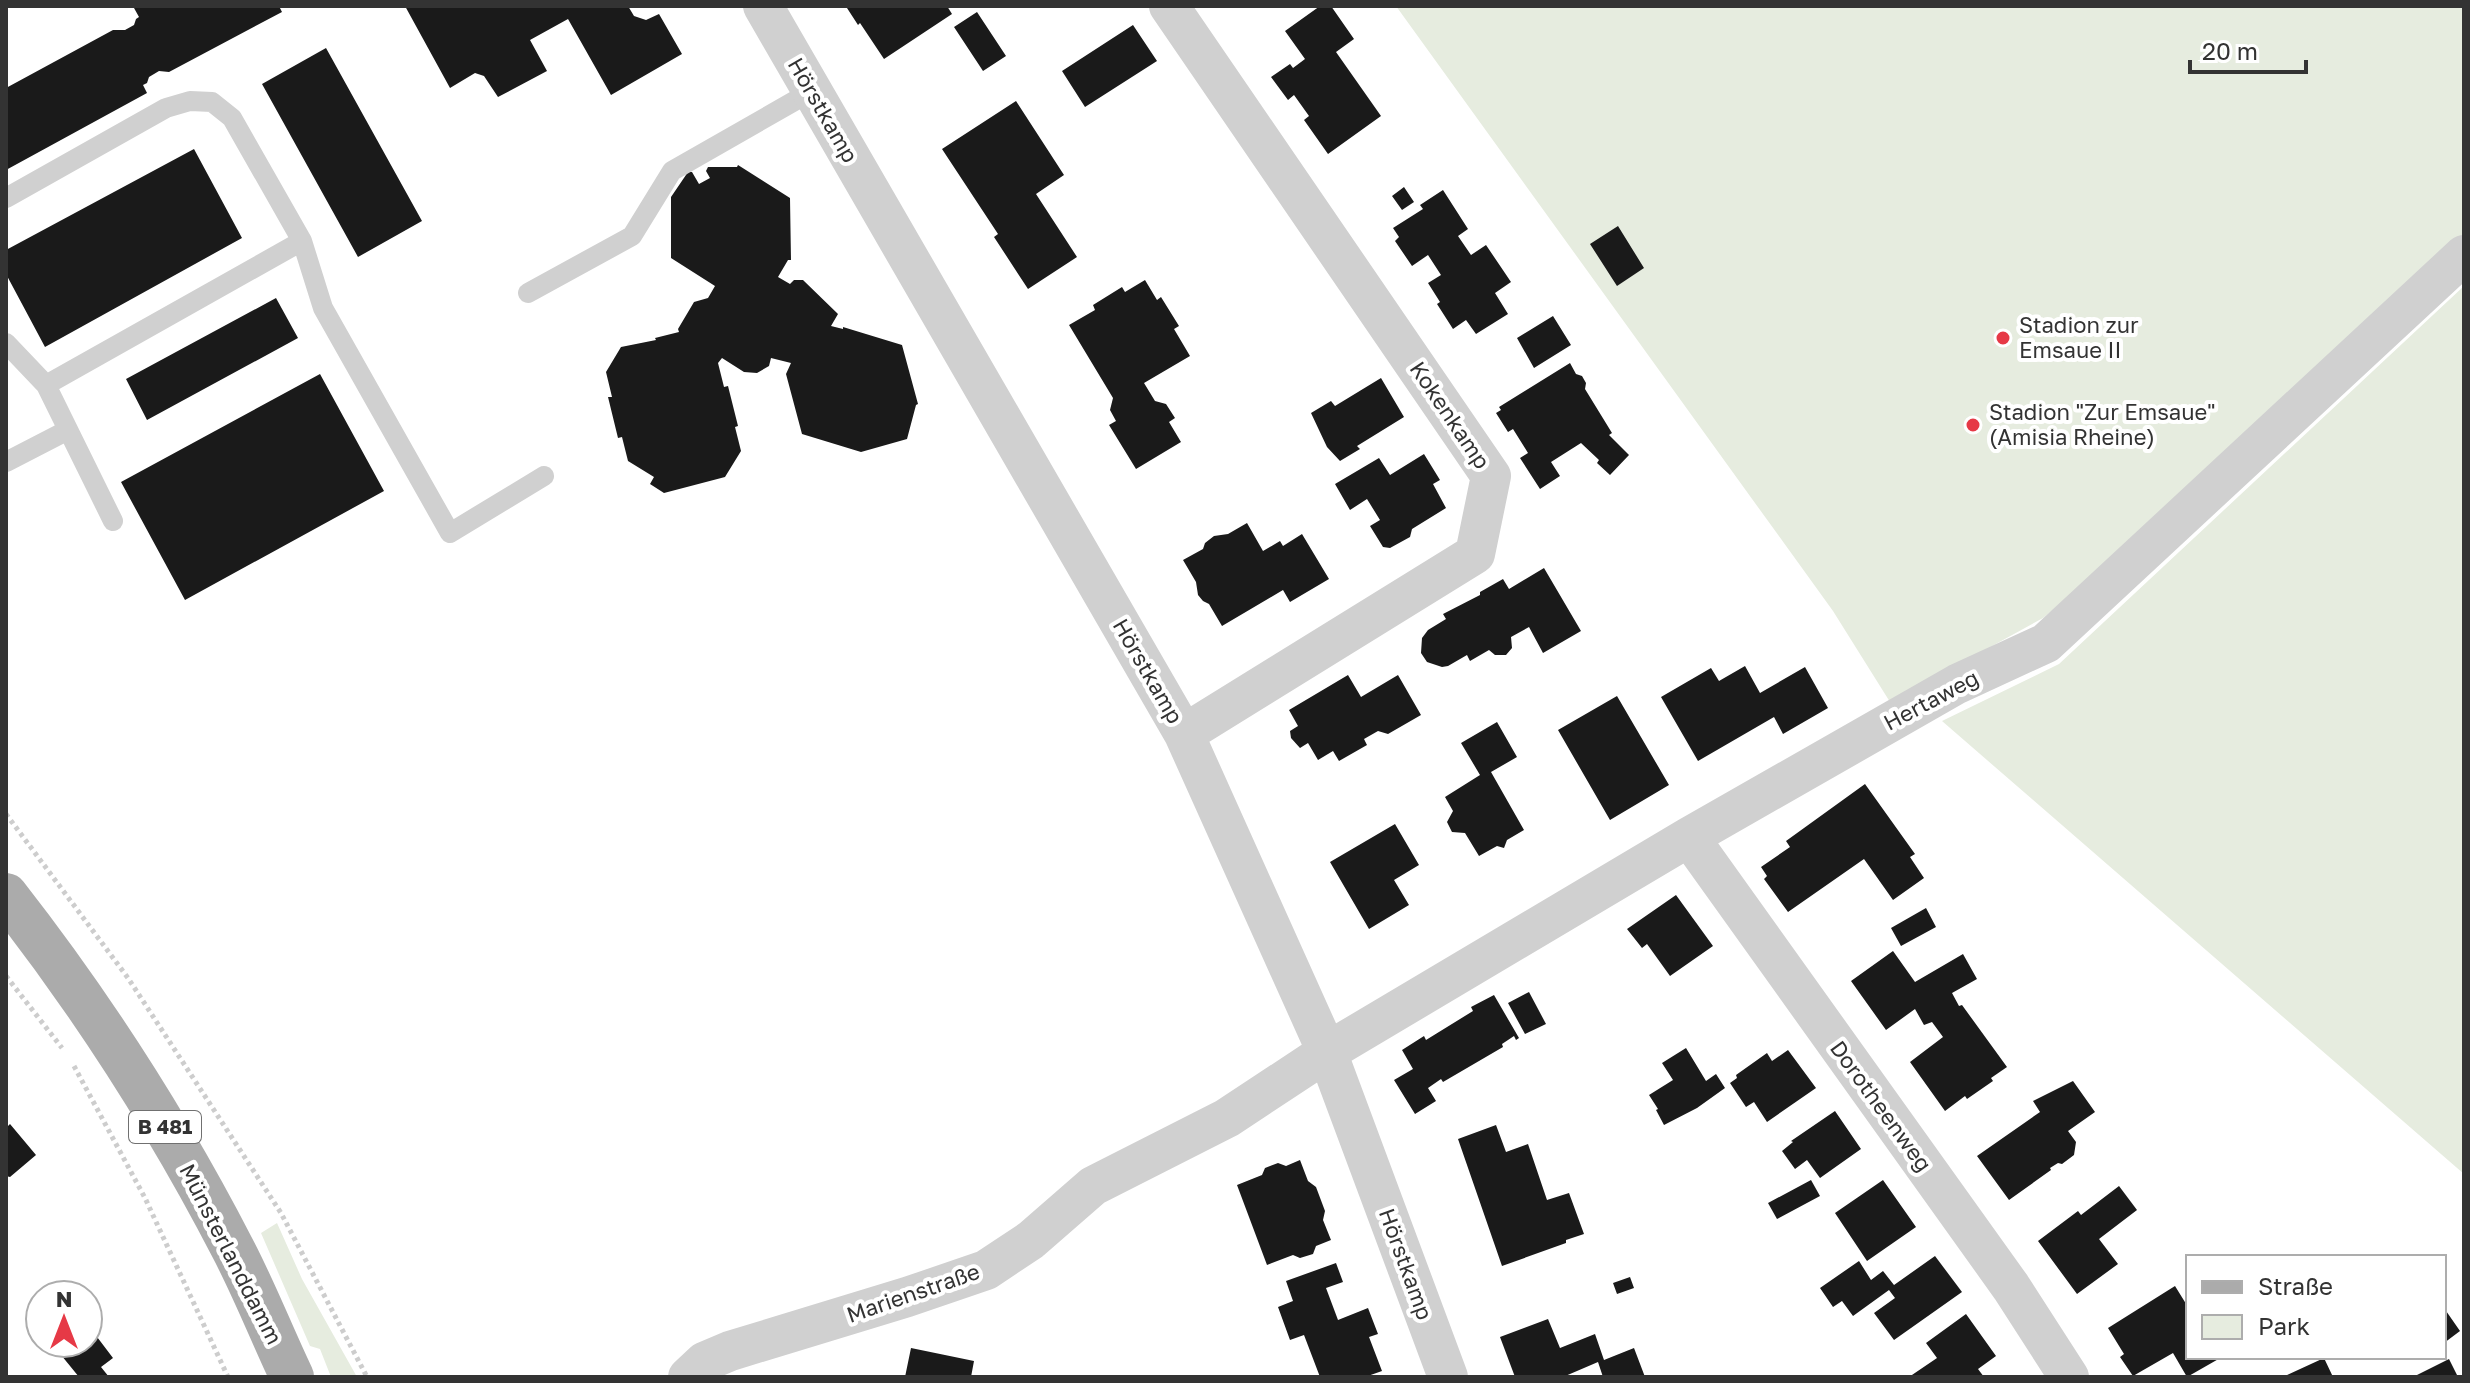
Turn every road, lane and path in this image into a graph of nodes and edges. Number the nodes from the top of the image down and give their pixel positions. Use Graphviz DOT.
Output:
graph roads {
  1 [pos="763,6"];
  2 [pos="1169,6"];
  3 [pos="812,91"];
  4 [pos="6,198"];
  5 [pos="302,241"];
  6 [pos="2464,255"];
  7 [pos="528,293"];
  8 [pos="6,343"];
  9 [pos="46,385"];
  10 [pos="68,430"];
  11 [pos="6,462"];
  12 [pos="544,476"];
  13 [pos="113,521"];
  14 [pos="1184,734"];
  15 [pos="6,814"];
  16 [pos="1689,837"];
  17 [pos="6,895"];
  18 [pos="6,976"];
  19 [pos="1327,1052"];
  20 [pos="228,1377"];
  21 [pos="292,1377"];
  22 [pos="367,1377"];
  23 [pos="688,1377"];
  24 [pos="1448,1377"];
  25 [pos="2069,1377"];
  1 -- 3 [label="street, Hörstkamp"];
  2 -- 14 [label="street, Kokenkamp"];
  3 -- 7 [label="lane"];
  3 -- 14 [label="street, Hörstkamp"];
  4 -- 5 [label="lane"];
  5 -- 9 [label="lane"];
  5 -- 12 [label="lane"];
  6 -- 16 [label="street, Hertaweg"];
  8 -- 9 [label="lane"];
  9 -- 10 [label="lane"];
  10 -- 11 [label="lane"];
  10 -- 13 [label="lane"];
  14 -- 19 [label="street, Hörstkamp"];
  15 -- 22 [label="path"];
  16 -- 19 [label="street, Hertaweg"];
  16 -- 25 [label="street, Dorotheenweg"];
  17 -- 21 [label="main road, Münsterlanddamm / B 481"];
  18 -- 20 [label="path"];
  19 -- 23 [label="street, Marienstraße"];
  19 -- 24 [label="street, Hörstkamp"];
}
